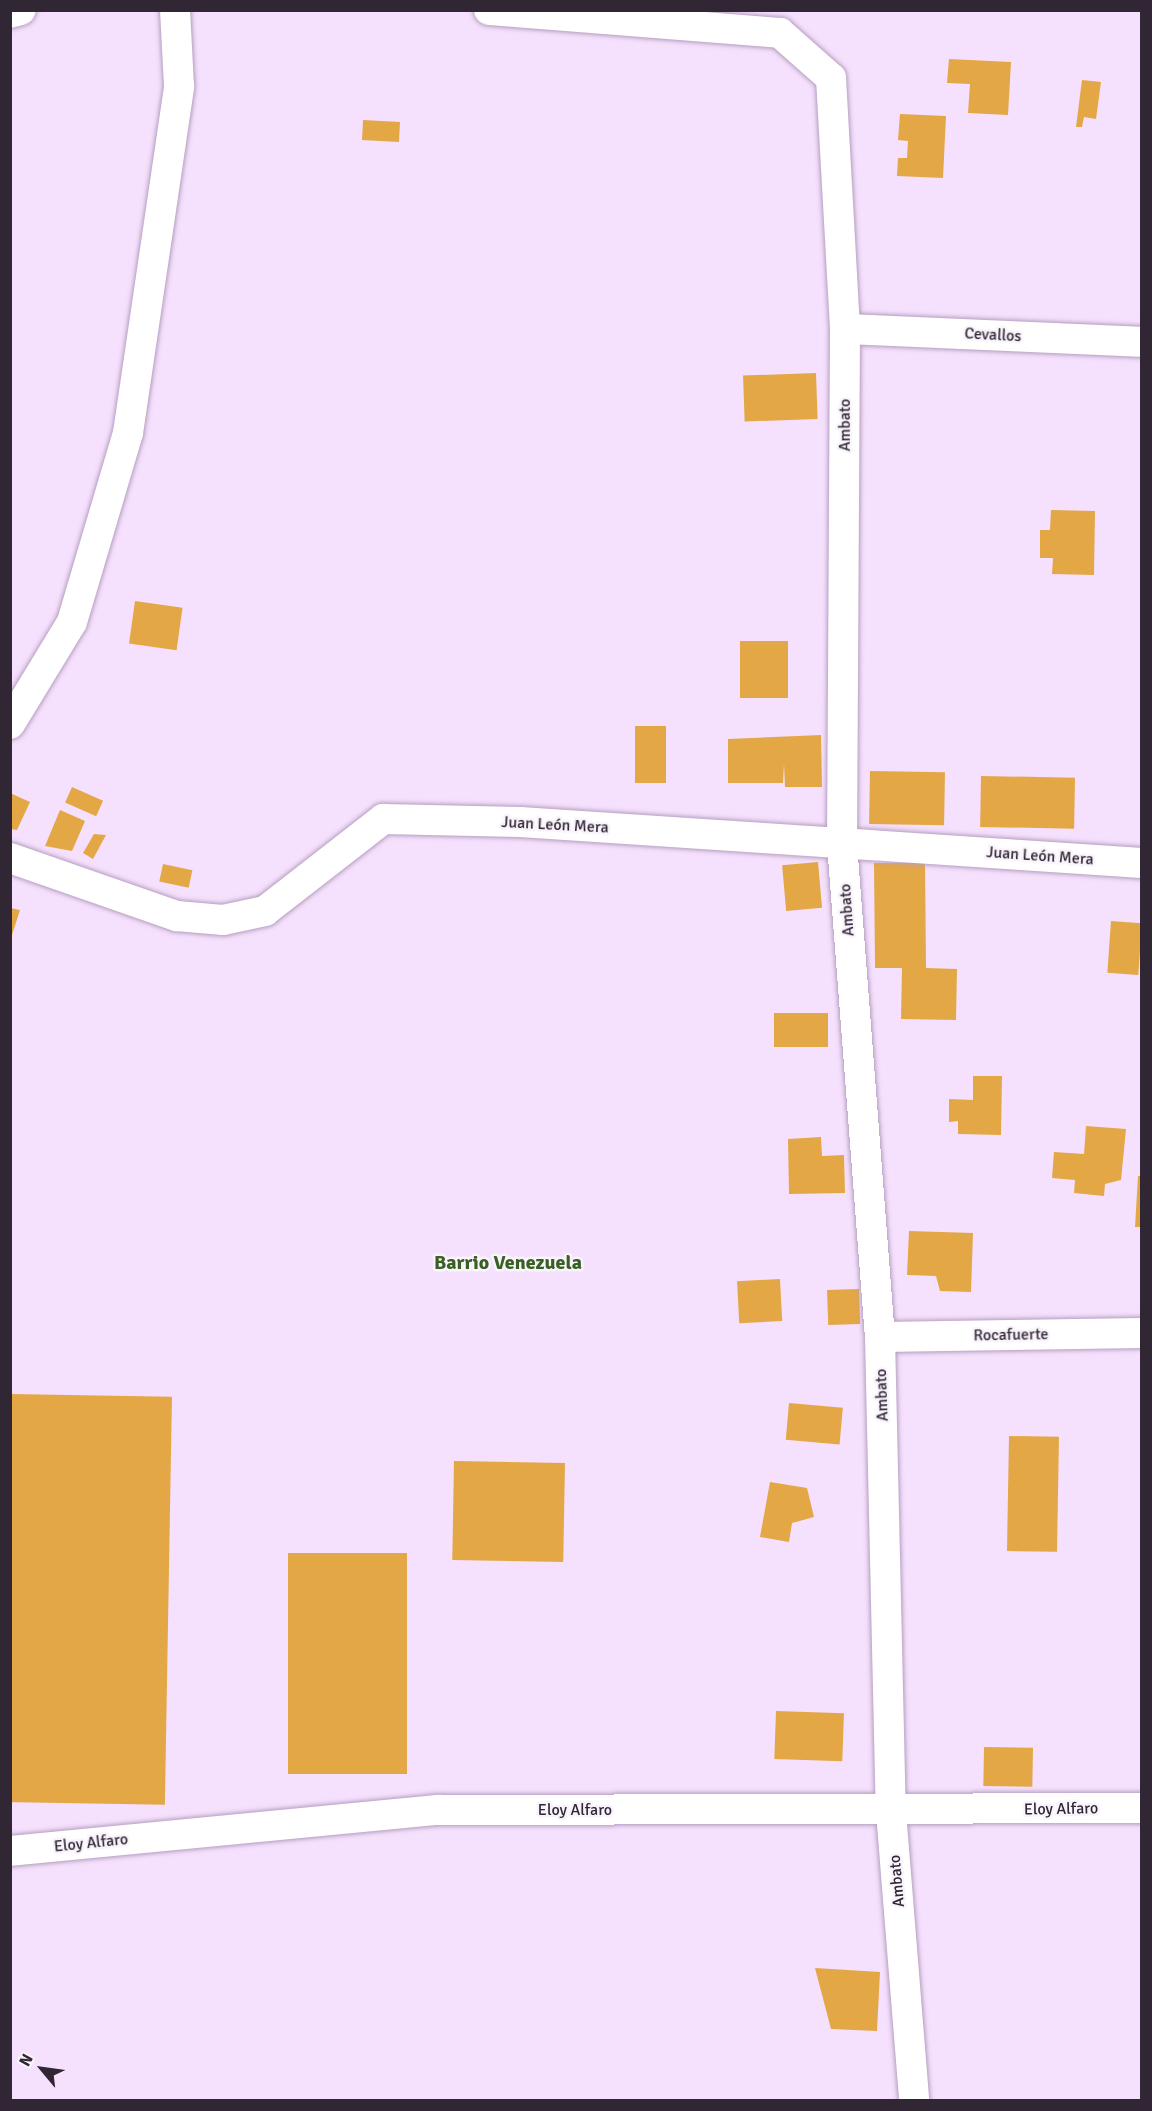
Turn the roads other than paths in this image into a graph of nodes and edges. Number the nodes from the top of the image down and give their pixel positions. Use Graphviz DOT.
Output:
graph roads {
  1 [pos="21,10"];
  2 [pos="175,10"];
  3 [pos="489,10"];
  4 [pos="10,13"];
  5 [pos="845,329"];
  6 [pos="1142,342"];
  7 [pos="10,724"];
  8 [pos="842,844"];
  9 [pos="10,858"];
  10 [pos="1142,863"];
  11 [pos="1142,1333"];
  12 [pos="880,1337"];
  13 [pos="1142,1808"];
  14 [pos="891,1812"];
  15 [pos="10,1851"];
  16 [pos="914,2100"];
  1 -- 4 [label="street"];
  2 -- 7 [label="street"];
  3 -- 5 [label="street, Ambato"];
  5 -- 6 [label="street, Cevallos"];
  5 -- 8 [label="street, Ambato"];
  8 -- 9 [label="street, Juan León Mera"];
  8 -- 10 [label="street, Juan León Mera"];
  8 -- 12 [label="street, Ambato"];
  11 -- 12 [label="street, Rocafuerte"];
  12 -- 14 [label="street, Ambato"];
  13 -- 14 [label="street, Eloy Alfaro"];
  14 -- 15 [label="street, Eloy Alfaro"];
  14 -- 16 [label="street, Ambato"];
}
